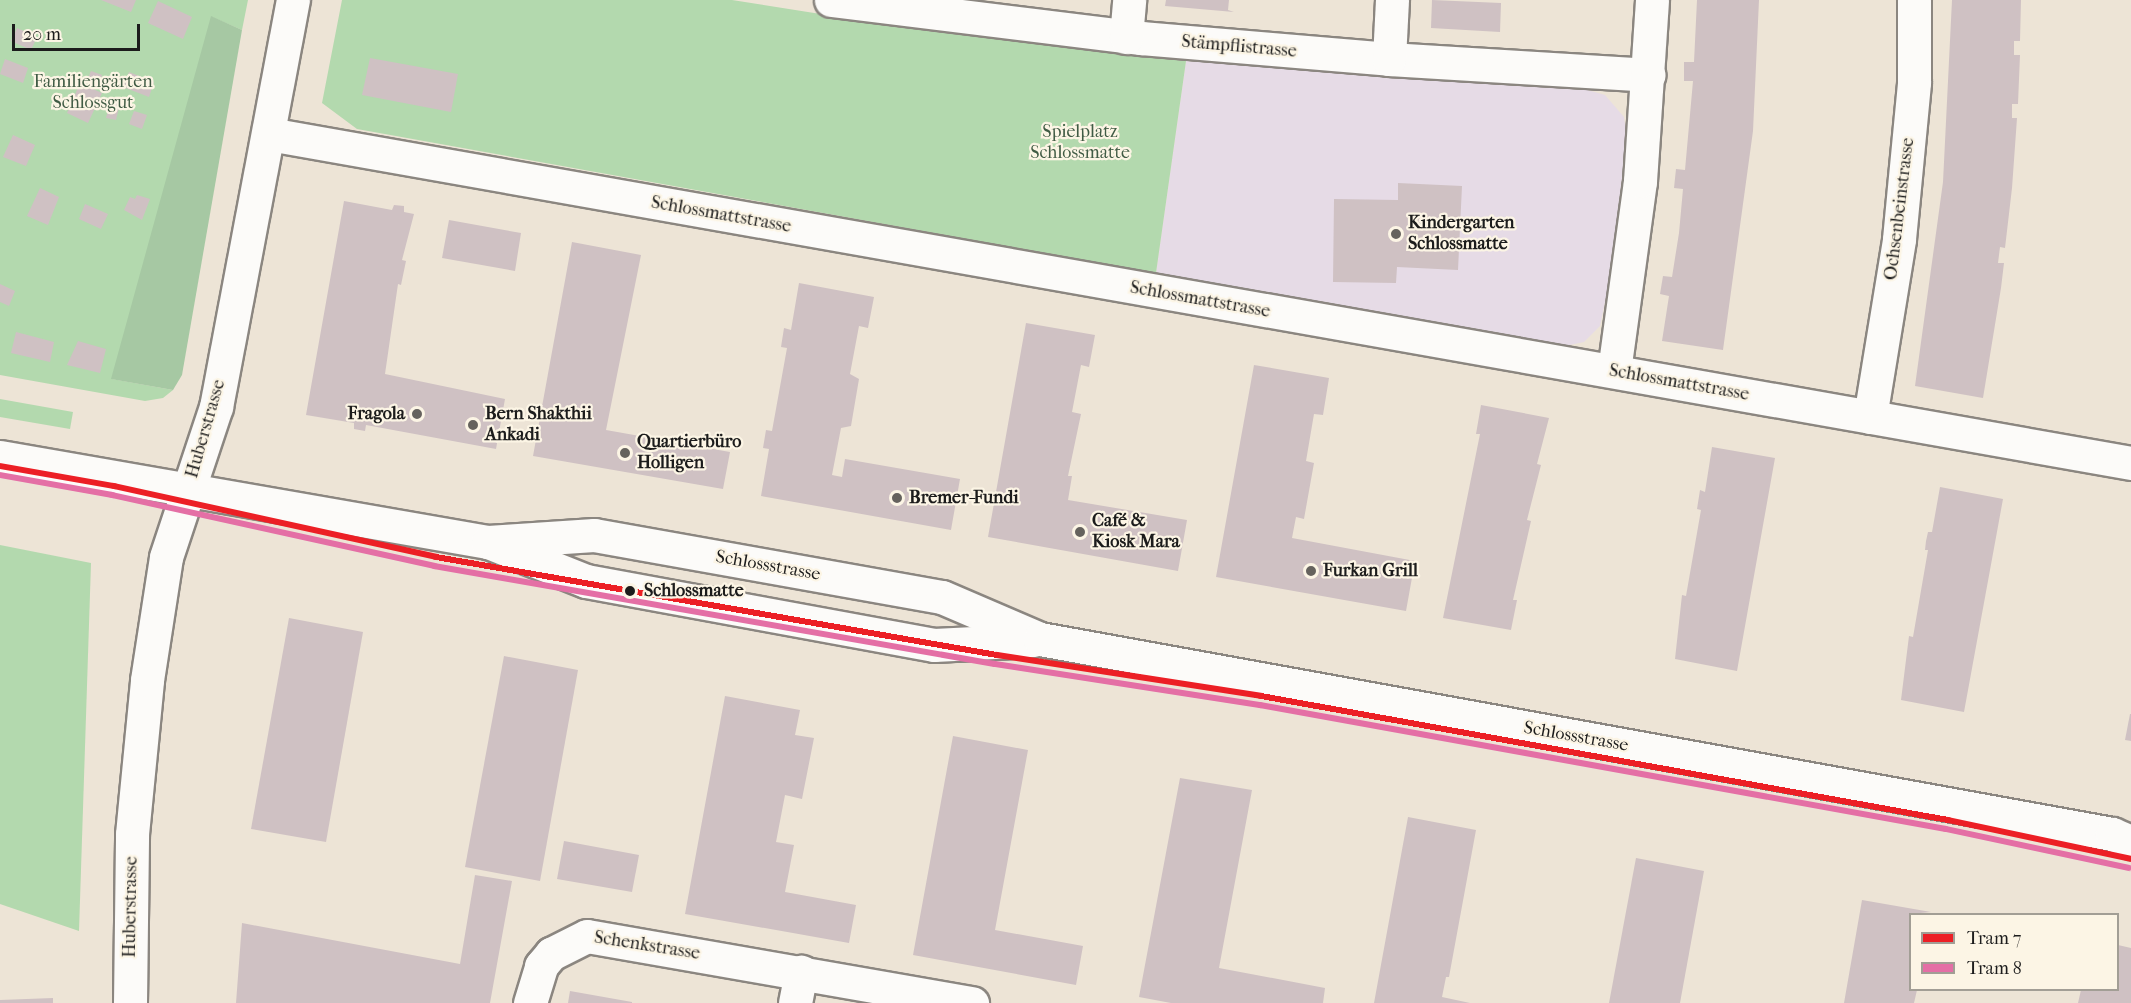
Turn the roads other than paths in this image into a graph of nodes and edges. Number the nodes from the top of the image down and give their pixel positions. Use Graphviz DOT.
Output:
graph roads {
  1 [pos="293,0"];
  2 [pos="1129,0"];
  3 [pos="1392,0"];
  4 [pos="1652,0"];
  5 [pos="1914,0"];
  6 [pos="848,1"];
  7 [pos="1126,37"];
  8 [pos="1389,60"];
  9 [pos="1649,75"];
  10 [pos="269,134"];
  11 [pos="1614,371"];
  12 [pos="1870,417"];
  13 [pos="0,457"];
  14 [pos="2131,463"];
  15 [pos="188,491"];
  16 [pos="488,542"];
  17 [pos="1040,639"];
  18 [pos="2125,836"];
  19 [pos="798,988"];
  20 [pos="130,1003"];
  21 [pos="530,1003"];
  22 [pos="972,1003"];
  1 -- 10 [label="street, Huberstrasse"];
  2 -- 7 [label="street"];
  3 -- 8 [label="street"];
  4 -- 9 [label="street"];
  5 -- 12 [label="street, Ochsenbeinstrasse"];
  6 -- 7 [label="street, Stämpflistrasse"];
  7 -- 8 [label="street, Stämpflistrasse"];
  8 -- 9 [label="street, Stämpflistrasse"];
  9 -- 11 [label="street"];
  10 -- 11 [label="street, Schlossmattstrasse"];
  10 -- 15 [label="street, Huberstrasse"];
  11 -- 12 [label="street, Schlossmattstrasse"];
  12 -- 14 [label="street, Schlossmattstrasse"];
  13 -- 15 [label="street, Schlossstrasse"];
  15 -- 16 [label="street, Schlossstrasse"];
  15 -- 20 [label="street, Huberstrasse"];
  16 -- 17 [label="street, Schlossstrasse"];
  16 -- 17 [label="street, Schlossstrasse"];
  17 -- 18 [label="street, Schlossstrasse"];
  19 -- 21 [label="street, Schenkstrasse"];
  19 -- 22 [label="street, Schenkstrasse"];
}
